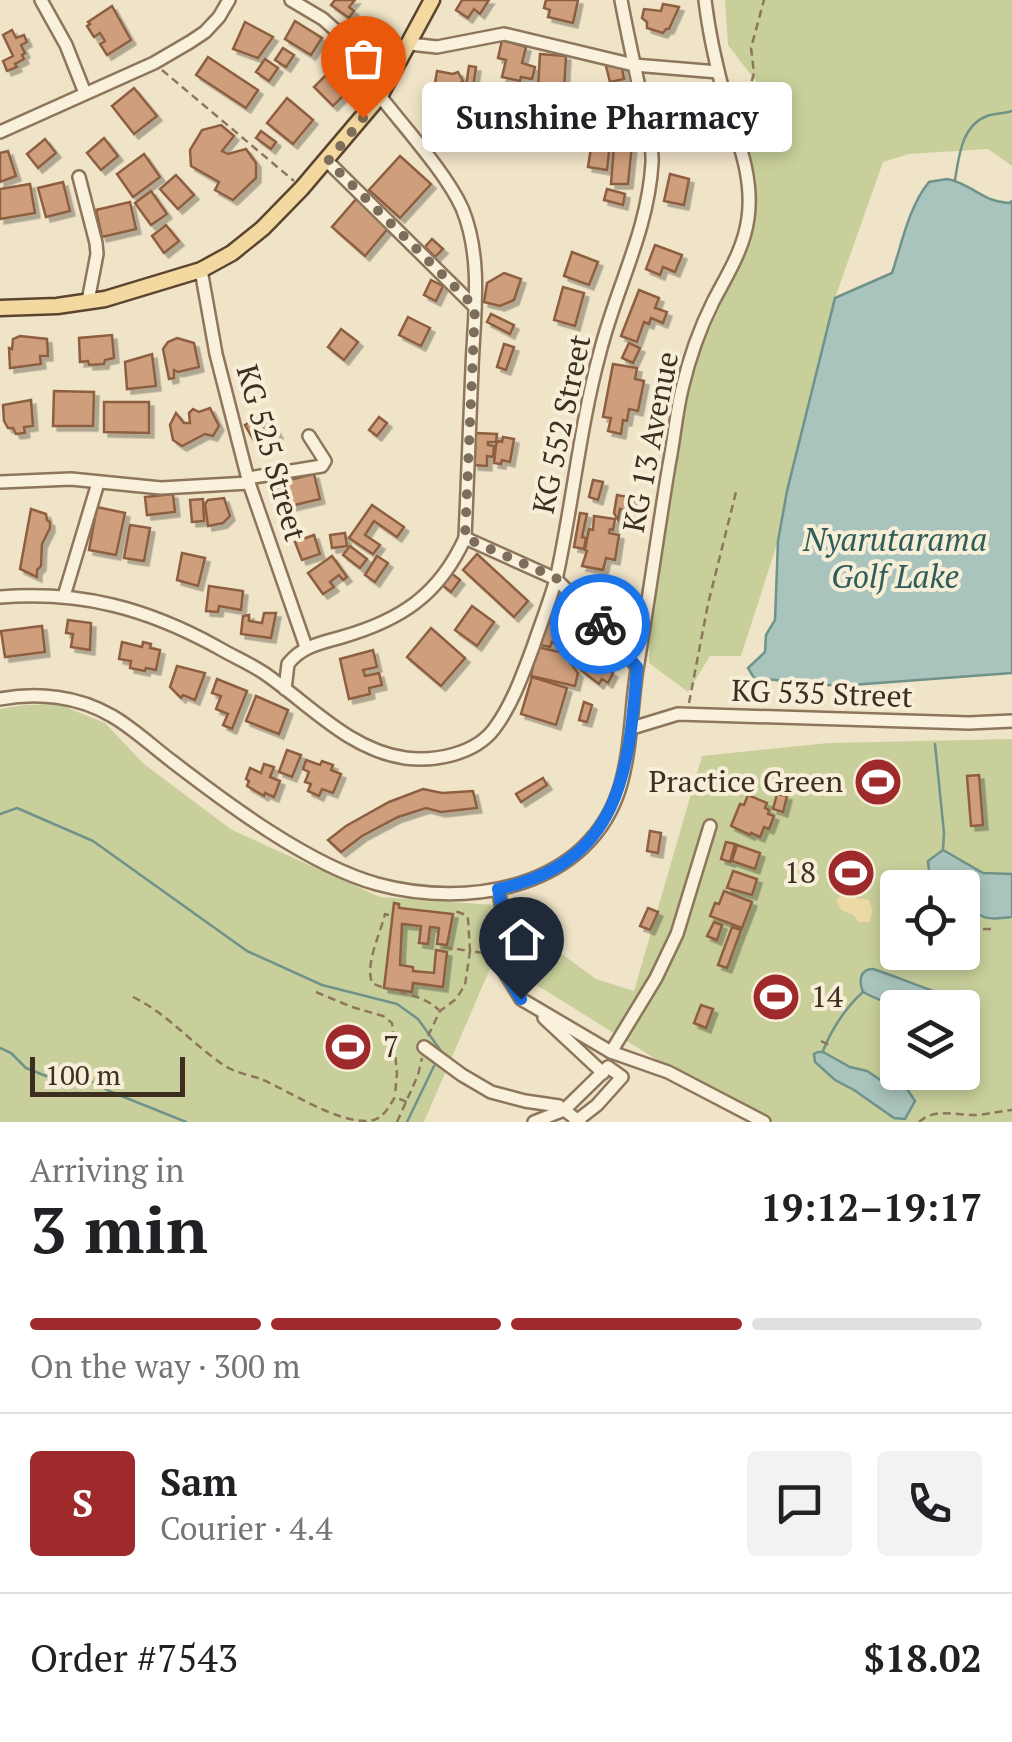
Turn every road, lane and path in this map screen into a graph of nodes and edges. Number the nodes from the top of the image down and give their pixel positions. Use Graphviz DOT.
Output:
graph roads {
  1 [pos="41,0"];
  2 [pos="230,0"];
  3 [pos="290,0"];
  4 [pos="432,0"];
  5 [pos="621,0"];
  6 [pos="705,0"];
  7 [pos="764,0"];
  8 [pos="410,44"];
  9 [pos="154,63"];
  10 [pos="634,65"];
  11 [pos="718,72"];
  12 [pos="390,79"];
  13 [pos="85,94"];
  14 [pos="380,96"];
  15 [pos="725,99"];
  16 [pos="0,132"];
  17 [pos="328,161"];
  18 [pos="79,177"];
  19 [pos="302,188"];
  20 [pos="201,270"];
  21 [pos="88,301"];
  22 [pos="475,307"];
  23 [pos="0,308"];
  24 [pos="309,436"];
  25 [pos="249,481"];
  26 [pos="0,482"];
  27 [pos="98,483"];
  28 [pos="737,488"];
  29 [pos="465,538"];
  30 [pos="556,578"];
  31 [pos="64,596"];
  32 [pos="0,597"];
  33 [pos="306,646"];
  34 [pos="637,667"];
  35 [pos="285,689"];
  36 [pos="0,699"];
  37 [pos="678,714"];
  38 [pos="1012,722"];
  39 [pos="632,728"];
  40 [pos="710,826"];
  41 [pos="498,889"];
  42 [pos="456,910"];
  43 [pos="390,914"];
  44 [pos="983,929"];
  45 [pos="992,929"];
  46 [pos="444,947"];
  47 [pos="470,951"];
  48 [pos="494,955"];
  49 [pos="316,992"];
  50 [pos="133,996"];
  51 [pos="521,999"];
  52 [pos="440,1012"];
  53 [pos="821,1042"];
  54 [pos="831,1046"];
  55 [pos="424,1047"];
  56 [pos="612,1052"];
  57 [pos="55,1072"];
  58 [pos="602,1073"];
  59 [pos="54,1082"];
  60 [pos="395,1097"];
  61 [pos="407,1102"];
  62 [pos="564,1110"];
  63 [pos="1012,1110"];
  64 [pos="397,1122"];
  65 [pos="534,1122"];
  66 [pos="578,1122"];
  67 [pos="764,1122"];
  68 [pos="919,1122"];
  1 -- 13 [label="street"];
  2 -- 9 [label="street"];
  3 -- 12 [label="street"];
  4 -- 8 [label="main road"];
  5 -- 10 [label="street, KG 552 Street"];
  6 -- 11 [label="street, KG 13 Avenue"];
  7 -- 15 [label="path"];
  8 -- 10 [label="street"];
  8 -- 12 [label="main road"];
  9 -- 13 [label="street"];
  9 -- 19 [label="path"];
  10 -- 11 [label="street"];
  10 -- 30 [label="street, KG 552 Street"];
  11 -- 15 [label="street, KG 13 Avenue"];
  12 -- 14 [label="main road"];
  13 -- 16 [label="street"];
  14 -- 17 [label="main road"];
  14 -- 22 [label="street"];
  15 -- 34 [label="street, KG 13 Avenue"];
  17 -- 19 [label="main road"];
  17 -- 22 [label="street"];
  18 -- 21 [label="street"];
  19 -- 20 [label="main road"];
  20 -- 21 [label="main road"];
  20 -- 25 [label="street, KG 525 Street"];
  21 -- 23 [label="main road"];
  22 -- 29 [label="street"];
  24 -- 25 [label="street"];
  25 -- 27 [label="street"];
  25 -- 33 [label="street, KG 525 Street"];
  26 -- 27 [label="street"];
  27 -- 31 [label="street"];
  28 -- 37 [label="path"];
  29 -- 30 [label="street"];
  29 -- 33 [label="street"];
  30 -- 34 [label="street"];
  30 -- 35 [label="street, KG 552 Street"];
  31 -- 32 [label="street, KG 552 Street"];
  31 -- 35 [label="street, KG 552 Street"];
  33 -- 35 [label="street"];
  34 -- 39 [label="street, KG 13 Avenue"];
  36 -- 41 [label="street, KG 13 Avenue"];
  37 -- 38 [label="street, KG 535 Street"];
  37 -- 39 [label="street, KG 535 Street"];
  39 -- 41 [label="street, KG 13 Avenue"];
  40 -- 56 [label="street"];
  41 -- 48 [label="street"];
  42 -- 47 [label="path"];
  43 -- 52 [label="path"];
  44 -- 45 [label="path"];
  46 -- 47 [label="path"];
  47 -- 48 [label="path"];
  47 -- 52 [label="path"];
  48 -- 51 [label="street"];
  49 -- 60 [label="path"];
  50 -- 60 [label="path"];
  51 -- 56 [label="street"];
  51 -- 58 [label="street"];
  52 -- 55 [label="path"];
  53 -- 54 [label="path"];
  55 -- 61 [label="path"];
  55 -- 62 [label="street"];
  56 -- 67 [label="street"];
  57 -- 59 [label="path"];
  58 -- 62 [label="street"];
  58 -- 66 [label="street"];
  60 -- 61 [label="path"];
  61 -- 64 [label="path"];
  62 -- 65 [label="street"];
  62 -- 66 [label="street"];
  63 -- 68 [label="path"];
}
